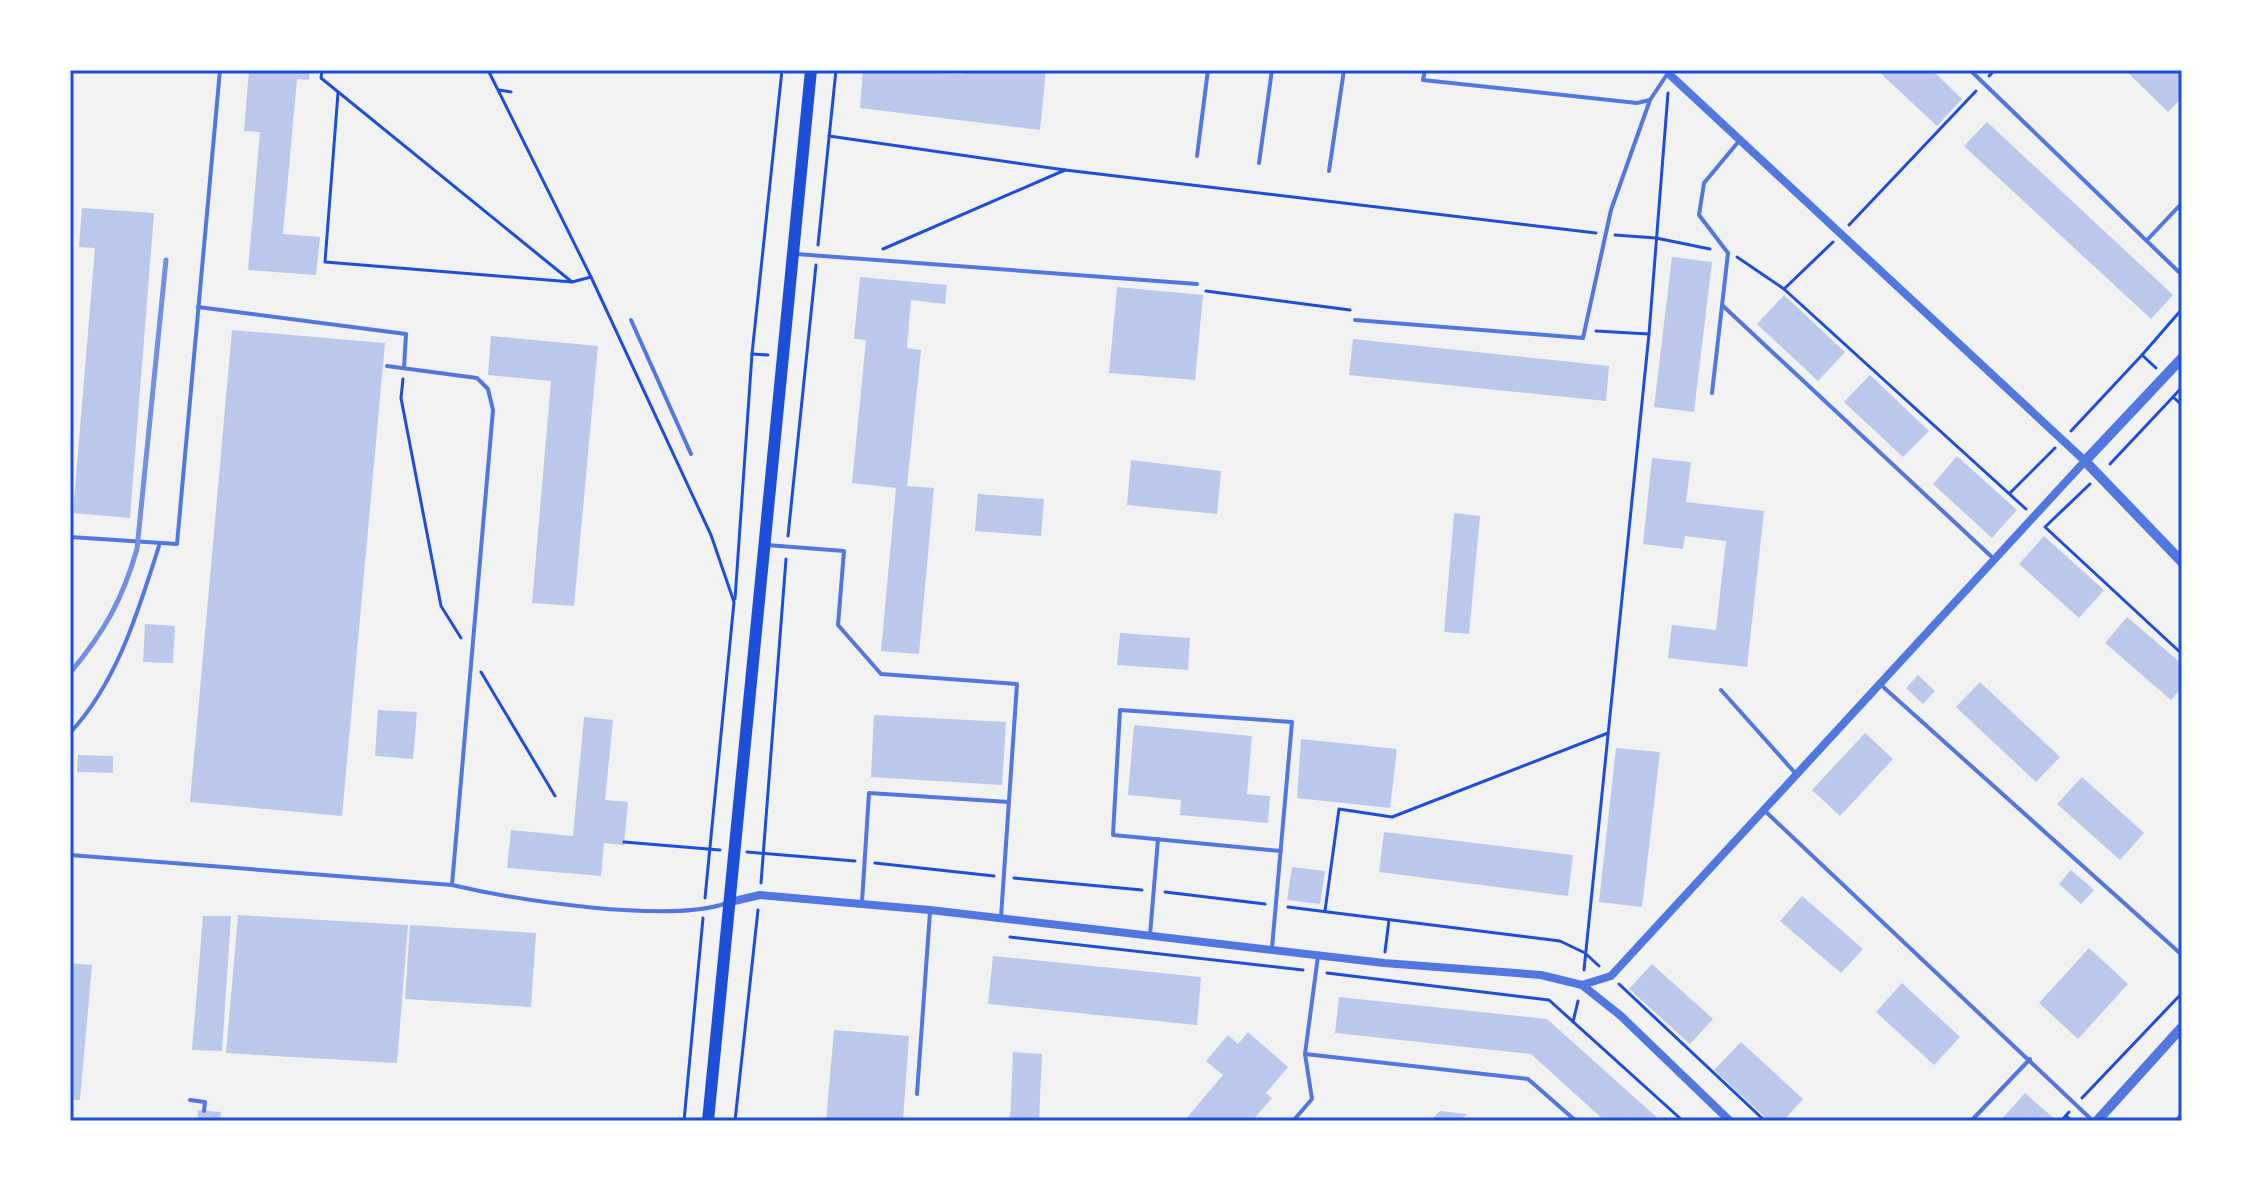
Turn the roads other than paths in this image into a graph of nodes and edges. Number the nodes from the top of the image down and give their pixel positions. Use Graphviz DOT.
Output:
graph roads {
  1 [pos="220,70"];
  2 [pos="811,70"];
  3 [pos="1208,70"];
  4 [pos="1272,70"];
  5 [pos="1344,70"];
  6 [pos="1425,70"];
  7 [pos="1970,70"];
  8 [pos="1668,71"];
  9 [pos="1650,100"];
  10 [pos="1739,141"];
  11 [pos="1197,156"];
  12 [pos="1259,163"];
  13 [pos="1329,171"];
  14 [pos="2182,203"];
  15 [pos="2147,240"];
  16 [pos="793,253"];
  17 [pos="2182,275"];
  18 [pos="1197,284"];
  19 [pos="1722,305"];
  20 [pos="198,307"];
  21 [pos="631,320"];
  22 [pos="1355,320"];
  23 [pos="2182,358"];
  24 [pos="387,366"];
  25 [pos="404,368"];
  26 [pos="1712,393"];
  27 [pos="691,454"];
  28 [pos="2085,461"];
  29 [pos="70,537"];
  30 [pos="764,545"];
  31 [pos="159,546"];
  32 [pos="1994,559"];
  33 [pos="2182,562"];
  34 [pos="1881,685"];
  35 [pos="1721,690"];
  36 [pos="70,733"];
  37 [pos="1798,776"];
  38 [pos="1009,802"];
  39 [pos="1765,811"];
  40 [pos="1158,839"];
  41 [pos="1281,851"];
  42 [pos="70,855"];
  43 [pos="452,885"];
  44 [pos="730,902"];
  45 [pos="862,903"];
  46 [pos="930,910"];
  47 [pos="1001,917"];
  48 [pos="1150,935"];
  49 [pos="1272,950"];
  50 [pos="2182,955"];
  51 [pos="1318,956"];
  52 [pos="1582,985"];
  53 [pos="2182,1027"];
  54 [pos="1305,1054"];
  55 [pos="2030,1059"];
  56 [pos="917,1094"];
  57 [pos="190,1100"];
  58 [pos="204,1111"];
  59 [pos="708,1121"];
  60 [pos="1293,1121"];
  61 [pos="1576,1121"];
  62 [pos="1730,1121"];
  63 [pos="1971,1121"];
  64 [pos="2095,1121"];
  1 -- 20 [label="lane"];
  2 -- 16 [label="main road"];
  3 -- 11 [label="lane"];
  4 -- 12 [label="lane"];
  5 -- 13 [label="lane"];
  6 -- 9 [label="lane"];
  7 -- 15 [label="lane"];
  8 -- 9 [label="lane"];
  8 -- 10 [label="street"];
  9 -- 22 [label="lane"];
  10 -- 19 [label="lane"];
  10 -- 28 [label="street"];
  14 -- 15 [label="lane"];
  15 -- 17 [label="lane"];
  16 -- 18 [label="lane"];
  16 -- 30 [label="main road"];
  19 -- 26 [label="lane"];
  19 -- 32 [label="lane"];
  20 -- 25 [label="lane"];
  20 -- 31 [label="lane"];
  21 -- 27 [label="lane"];
  23 -- 28 [label="street"];
  24 -- 25 [label="lane"];
  25 -- 43 [label="lane"];
  28 -- 32 [label="street"];
  28 -- 33 [label="street"];
  29 -- 31 [label="lane"];
  30 -- 38 [label="lane"];
  30 -- 44 [label="main road"];
  31 -- 36 [label="lane"];
  32 -- 34 [label="street"];
  34 -- 37 [label="street"];
  34 -- 50 [label="lane"];
  35 -- 37 [label="lane"];
  37 -- 39 [label="street"];
  38 -- 45 [label="lane"];
  38 -- 47 [label="lane"];
  39 -- 52 [label="street"];
  39 -- 55 [label="lane"];
  40 -- 41 [label="lane"];
  40 -- 41 [label="lane"];
  40 -- 48 [label="lane"];
  41 -- 49 [label="lane"];
  42 -- 43 [label="lane"];
  43 -- 44 [label="lane"];
  44 -- 45 [label="street"];
  44 -- 59 [label="main road"];
  45 -- 46 [label="street"];
  46 -- 47 [label="street"];
  46 -- 56 [label="lane"];
  47 -- 48 [label="street"];
  48 -- 49 [label="street"];
  49 -- 51 [label="street"];
  51 -- 52 [label="street"];
  51 -- 54 [label="lane"];
  52 -- 62 [label="street"];
  53 -- 64 [label="street"];
  54 -- 60 [label="lane"];
  54 -- 61 [label="lane"];
  55 -- 63 [label="lane"];
  55 -- 64 [label="lane"];
  57 -- 58 [label="lane"];
}
